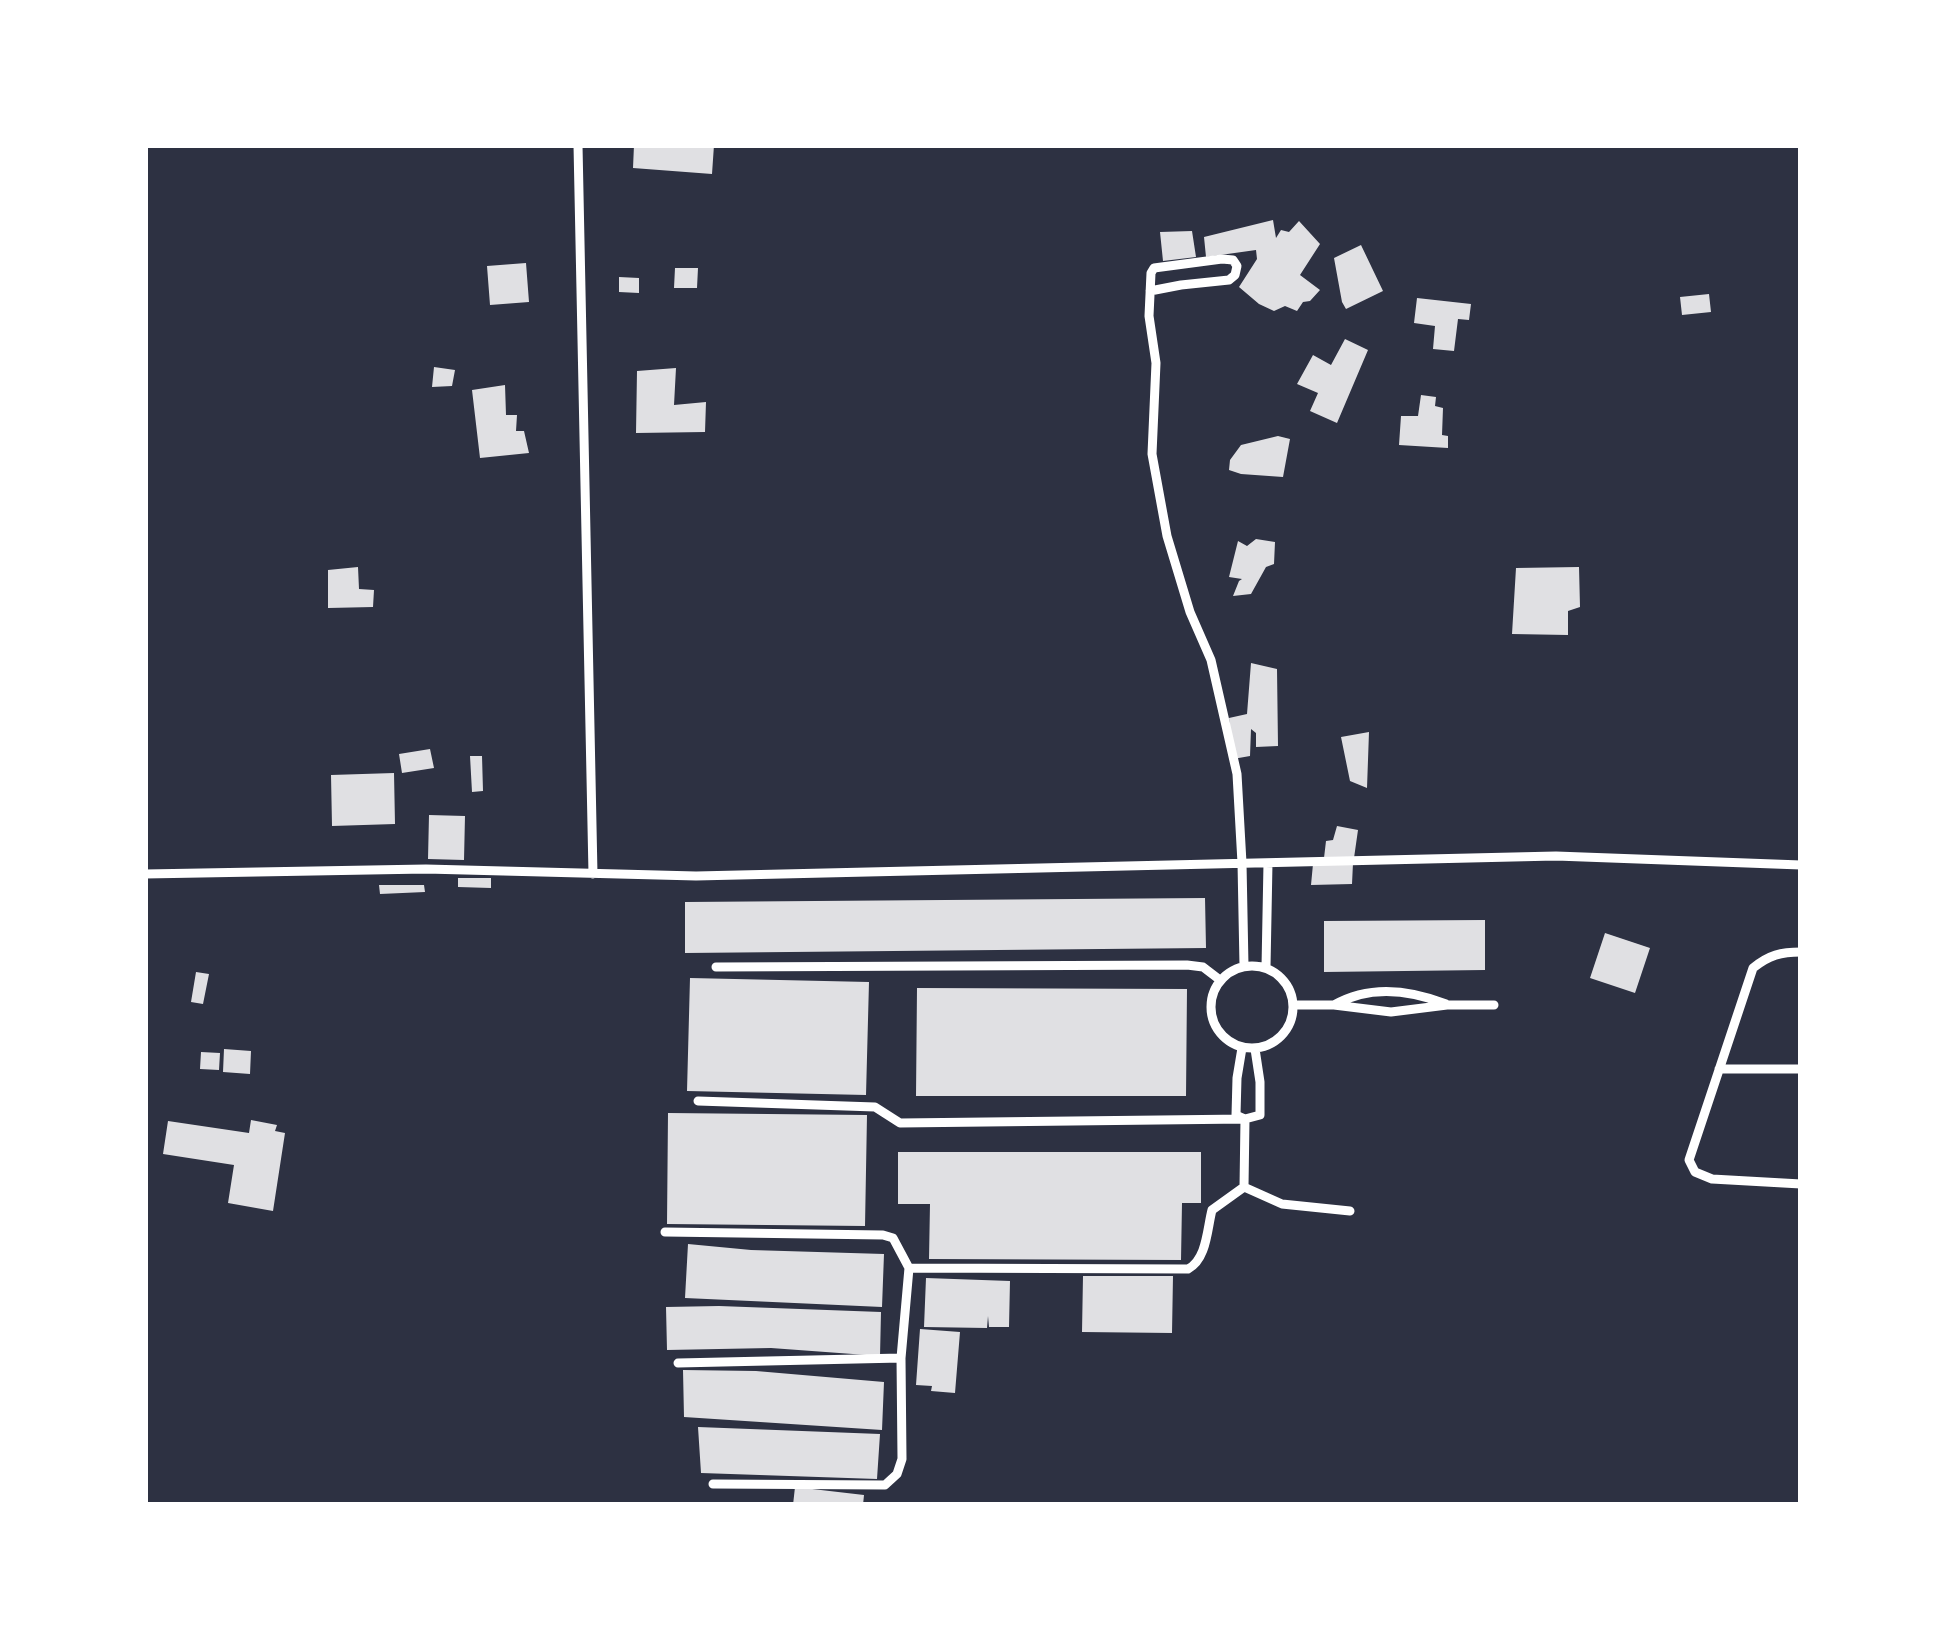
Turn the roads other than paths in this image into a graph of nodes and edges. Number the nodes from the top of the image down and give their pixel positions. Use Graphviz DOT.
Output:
graph roads {
  1 [pos="578,145"];
  2 [pos="1150,292"];
  3 [pos="1268,862"];
  4 [pos="1242,864"];
  5 [pos="1801,865"];
  6 [pos="145,874"];
  7 [pos="593,874"];
  8 [pos="1801,952"];
  9 [pos="1244,966"];
  10 [pos="716,967"];
  11 [pos="1266,967"];
  12 [pos="1220,980"];
  13 [pos="1494,1004"];
  14 [pos="1294,1005"];
  15 [pos="1334,1005"];
  16 [pos="1448,1005"];
  17 [pos="1242,1048"];
  18 [pos="1255,1049"];
  19 [pos="1720,1069"];
  20 [pos="1801,1069"];
  21 [pos="698,1101"];
  22 [pos="1245,1119"];
  23 [pos="1801,1184"];
  24 [pos="1244,1187"];
  25 [pos="1350,1211"];
  26 [pos="665,1232"];
  27 [pos="909,1268"];
  28 [pos="901,1358"];
  29 [pos="678,1363"];
  30 [pos="713,1484"];
  1 -- 7 [label="street"];
  2 -- 2 [label="street"];
  2 -- 4 [label="street"];
  3 -- 4 [label="street"];
  3 -- 5 [label="street"];
  3 -- 11 [label="street"];
  4 -- 7 [label="street"];
  4 -- 9 [label="street"];
  6 -- 7 [label="street"];
  8 -- 19 [label="street"];
  9 -- 11 [label="street"];
  9 -- 12 [label="street"];
  10 -- 12 [label="street"];
  11 -- 14 [label="street"];
  12 -- 17 [label="street"];
  13 -- 16 [label="street"];
  14 -- 15 [label="street"];
  14 -- 18 [label="street"];
  15 -- 16 [label="street"];
  15 -- 16 [label="street"];
  17 -- 18 [label="street"];
  17 -- 22 [label="street"];
  18 -- 22 [label="street"];
  19 -- 20 [label="street"];
  19 -- 23 [label="street"];
  21 -- 22 [label="street"];
  22 -- 24 [label="street"];
  24 -- 25 [label="street"];
  24 -- 27 [label="street"];
  26 -- 27 [label="street"];
  27 -- 28 [label="street"];
  28 -- 29 [label="street"];
  28 -- 30 [label="street"];
}
